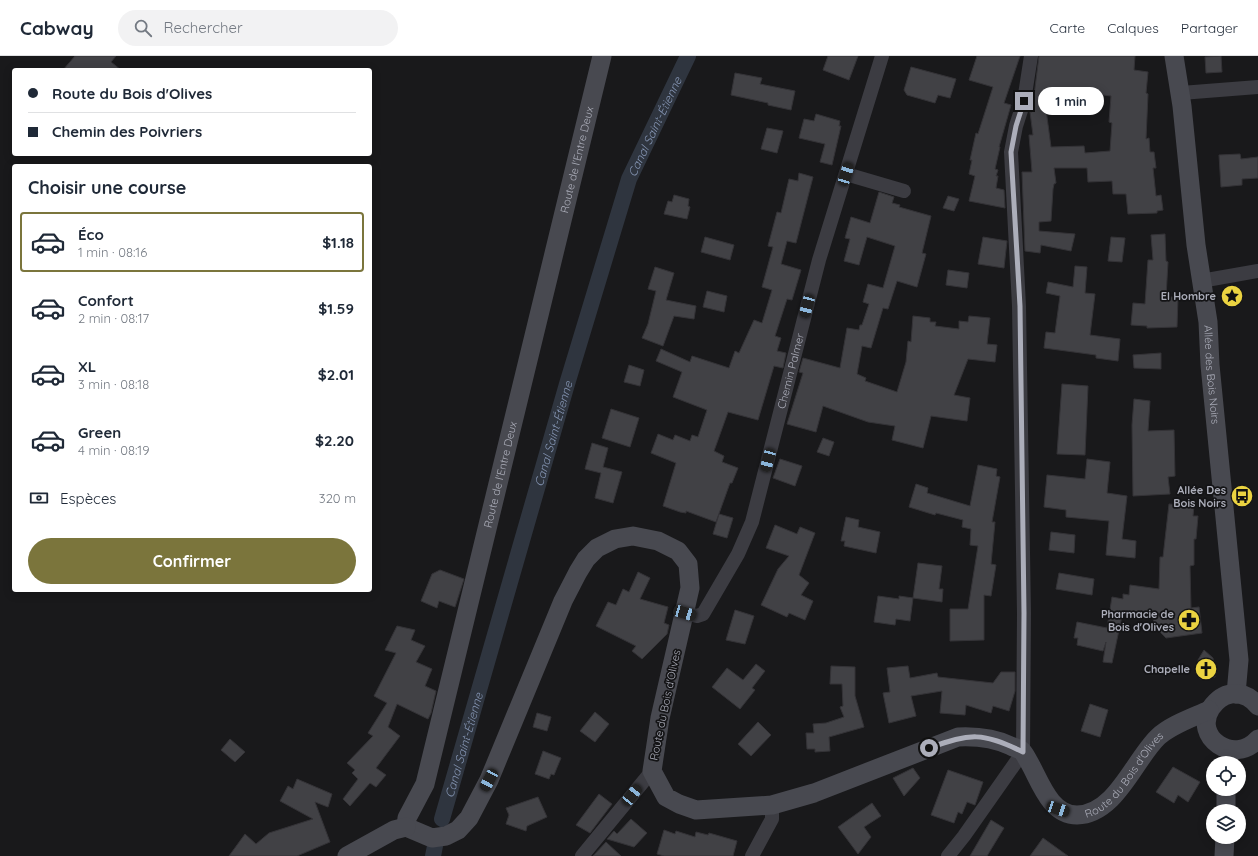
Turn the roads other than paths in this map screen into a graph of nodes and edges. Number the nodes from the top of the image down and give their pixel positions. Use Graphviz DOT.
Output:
graph roads {
  1 [pos="602,56"];
  2 [pos="882,56"];
  3 [pos="1031,56"];
  4 [pos="1174,56"];
  5 [pos="1258,87"];
  6 [pos="1181,93"];
  7 [pos="846,174"];
  8 [pos="904,191"];
  9 [pos="1258,271"];
  10 [pos="1201,281"];
  11 [pos="685,613"];
  12 [pos="1236,694"];
  13 [pos="1258,705"];
  14 [pos="1209,710"];
  15 [pos="1171,729"];
  16 [pos="1217,747"];
  17 [pos="1248,750"];
  18 [pos="1023,752"];
  19 [pos="652,771"];
  20 [pos="772,805"];
  21 [pos="406,827"];
  22 [pos="1225,844"];
  23 [pos="347,856"];
  24 [pos="582,856"];
  25 [pos="752,856"];
  26 [pos="948,856"];
  27 [pos="1224,856"];
  1 -- 21 [label="main road, Route de l'Entre Deux"];
  2 -- 7 [label="street, Chemin Palmer"];
  3 -- 18 [label="street"];
  4 -- 6 [label="main road, Allée des Bois Noirs"];
  5 -- 6 [label="street"];
  6 -- 10 [label="main road, Allée des Bois Noirs"];
  7 -- 8 [label="street"];
  7 -- 11 [label="street, Chemin Palmer"];
  9 -- 10 [label="street"];
  10 -- 12 [label="main road, Allée des Bois Noirs"];
  11 -- 19 [label="main road, Route du Bois d'Olives"];
  11 -- 21 [label="main road, Route du Bois d'Olives"];
  12 -- 13 [label="main road"];
  12 -- 14 [label="main road, Route du Bois d'Olives"];
  14 -- 15 [label="main road, Route du Bois d'Olives"];
  14 -- 16 [label="main road"];
  15 -- 16 [label="main road, Route du Bois d'Olives"];
  15 -- 18 [label="main road, Route du Bois d'Olives"];
  16 -- 17 [label="main road, Route du Bois d'Olives"];
  18 -- 20 [label="main road, Route du Bois d'Olives"];
  18 -- 26 [label="street"];
  19 -- 20 [label="main road, Route du Bois d'Olives"];
  19 -- 24 [label="street"];
  20 -- 25 [label="street"];
  21 -- 23 [label="main road"];
  22 -- 27 [label="main road"];
}
